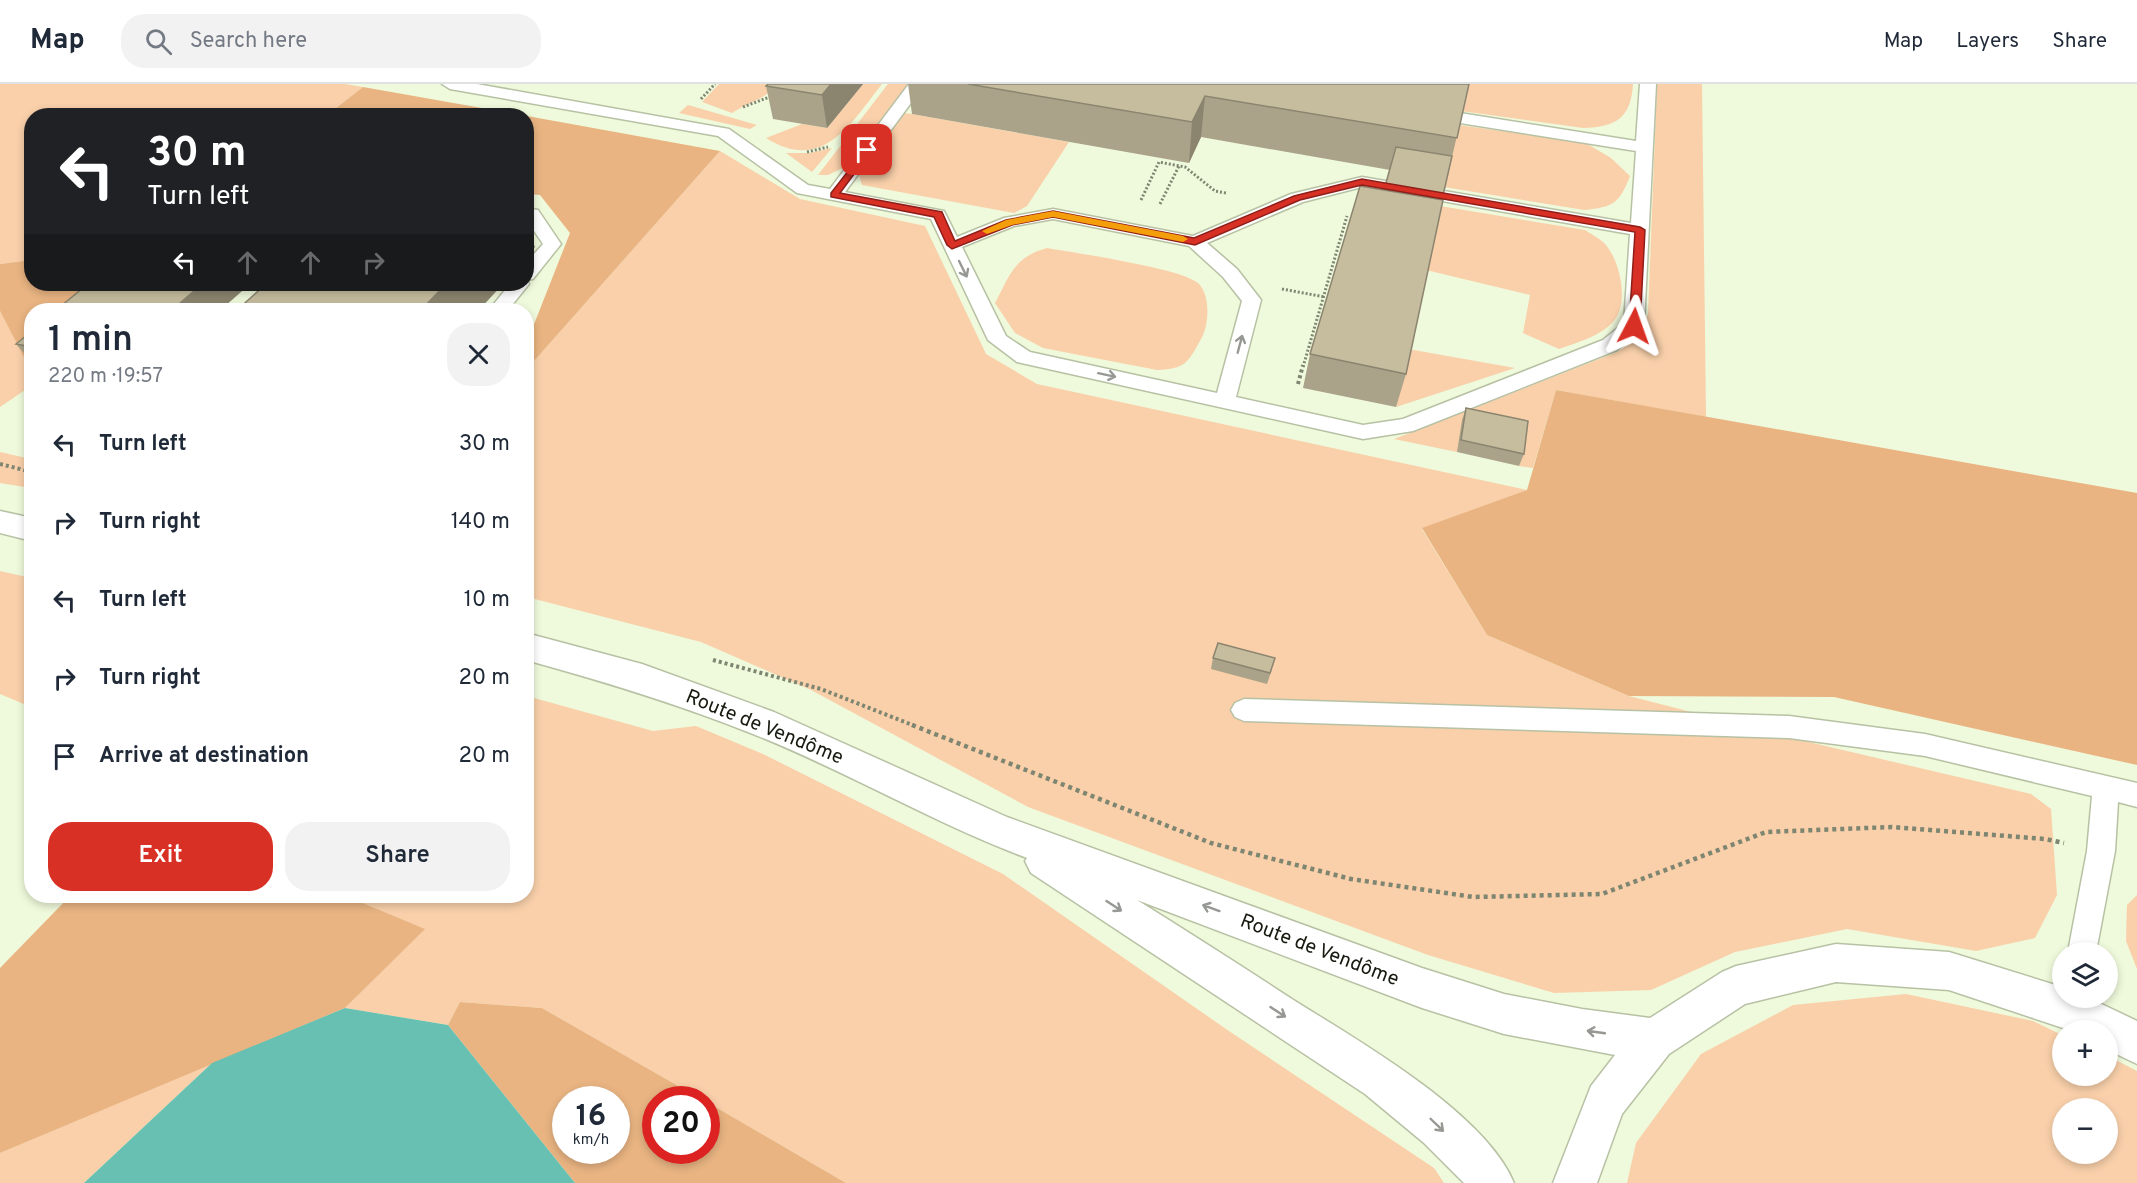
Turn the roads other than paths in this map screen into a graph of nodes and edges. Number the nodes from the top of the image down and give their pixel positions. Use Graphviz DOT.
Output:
graph roads {
  1 [pos="450,84"];
  2 [pos="917,84"];
  3 [pos="1648,84"];
  4 [pos="1460,118"];
  5 [pos="1645,147"];
  6 [pos="834,195"];
  7 [pos="534,217"];
  8 [pos="1640,230"];
  9 [pos="1195,242"];
  10 [pos="952,245"];
  11 [pos="534,265"];
  12 [pos="514,291"];
  13 [pos="504,303"];
  14 [pos="1225,401"];
  15 [pos="534,648"];
  16 [pos="1244,710"];
  17 [pos="2106,789"];
  18 [pos="2137,795"];
  19 [pos="995,829"];
  20 [pos="2084,942"];
  21 [pos="2052,998"];
  22 [pos="2080,1008"];
  23 [pos="1654,1039"];
  24 [pos="2137,1043"];
  25 [pos="1492,1183"];
  26 [pos="1575,1183"];
  1 -- 6 [label="lane"];
  2 -- 6 [label="lane"];
  3 -- 5 [label="lane"];
  4 -- 5 [label="lane"];
  5 -- 8 [label="lane"];
  6 -- 10 [label="lane"];
  7 -- 11 [label="lane"];
  8 -- 9 [label="lane"];
  8 -- 14 [label="lane"];
  9 -- 10 [label="lane"];
  14 -- 9 [label="lane, one-way"];
  10 -- 14 [label="lane, one-way"];
  12 -- 13 [label="lane"];
  15 -- 19 [label="main road, Route de Vendôme"];
  16 -- 17 [label="lane"];
  17 -- 18 [label="lane"];
  17 -- 20 [label="lane"];
  23 -- 19 [label="main road, Route de Vendôme, one-way"];
  19 -- 25 [label="main road, Route de Vendôme, one-way"];
  21 -- 23 [label="main road"];
  22 -- 24 [label="main road"];
  23 -- 26 [label="main road"];
}
